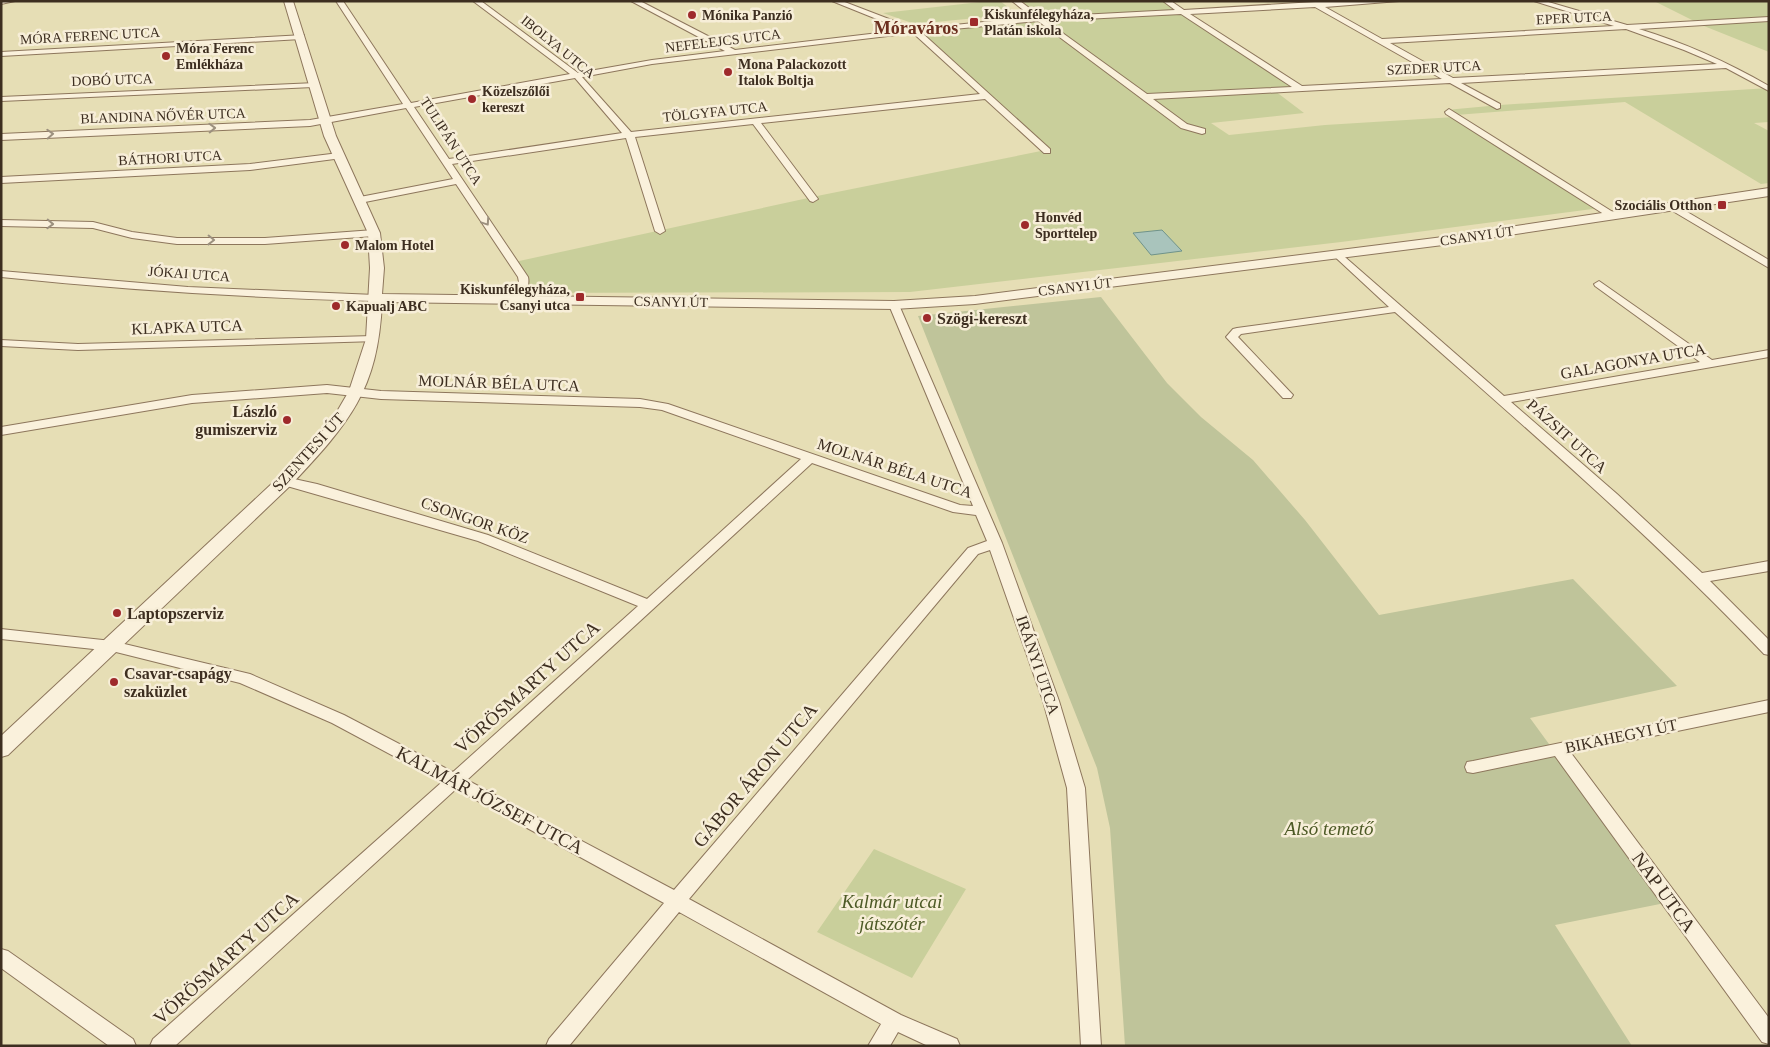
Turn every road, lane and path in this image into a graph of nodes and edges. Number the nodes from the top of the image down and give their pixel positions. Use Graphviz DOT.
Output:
graph roads {
  1 [pos="12,1"];
  2 [pos="288,1"];
  3 [pos="338,1"];
  4 [pos="476,1"];
  5 [pos="634,1"];
  6 [pos="835,1"];
  7 [pos="1015,1"];
  8 [pos="1166,1"];
  9 [pos="1396,1"];
  10 [pos="1536,1"];
  11 [pos="1,2"];
  12 [pos="1313,3"];
  13 [pos="1182,12"];
  14 [pos="1769,19"];
  15 [pos="1038,20"];
  16 [pos="1630,28"];
  17 [pos="915,31"];
  18 [pos="301,37"];
  19 [pos="1381,41"];
  20 [pos="733,52"];
  21 [pos="1,54"];
  22 [pos="1726,66"];
  23 [pos="577,76"];
  24 [pos="1454,81"];
  25 [pos="313,85"];
  26 [pos="1301,89"];
  27 [pos="1769,89"];
  28 [pos="987,96"];
  29 [pos="1144,97"];
  30 [pos="1,99"];
  31 [pos="1497,106"];
  32 [pos="411,107"];
  33 [pos="1448,112"];
  34 [pos="326,121"];
  35 [pos="756,122"];
  36 [pos="1202,131"];
  37 [pos="630,135"];
  38 [pos="1,137"];
  39 [pos="1047,151"];
  40 [pos="339,156"];
  41 [pos="446,162"];
  42 [pos="1,180"];
  43 [pos="459,181"];
  44 [pos="1769,192"];
  45 [pos="812,199"];
  46 [pos="360,200"];
  47 [pos="1674,208"];
  48 [pos="1613,216"];
  49 [pos="1,223"];
  50 [pos="660,231"];
  51 [pos="374,233"];
  52 [pos="1338,254"];
  53 [pos="1769,265"];
  54 [pos="1,274"];
  55 [pos="1599,284"];
  56 [pos="375,298"];
  57 [pos="517,300"];
  58 [pos="894,305"];
  59 [pos="1396,309"];
  60 [pos="373,339"];
  61 [pos="1,343"];
  62 [pos="1769,353"];
  63 [pos="1710,364"];
  64 [pos="358,391"];
  65 [pos="1287,395"];
  66 [pos="1503,400"];
  67 [pos="1,431"];
  68 [pos="808,458"];
  69 [pos="285,481"];
  70 [pos="981,511"];
  71 [pos="995,543"];
  72 [pos="1769,566"];
  73 [pos="1697,578"];
  74 [pos="649,605"];
  75 [pos="1,634"];
  76 [pos="112,646"];
  77 [pos="1769,650"];
  78 [pos="1769,706"];
  79 [pos="1,749"];
  80 [pos="1559,749"];
  81 [pos="1473,767"];
  82 [pos="453,782"];
  83 [pos="676,901"];
  84 [pos="1,956"];
  85 [pos="894,1021"];
  86 [pos="1769,1035"];
  87 [pos="126,1046"];
  88 [pos="160,1046"];
  89 [pos="556,1046"];
  90 [pos="878,1046"];
  91 [pos="950,1046"];
  92 [pos="1091,1046"];
  1 -- 11 [label="street"];
  2 -- 18 [label="street, SZENTESI ÚT"];
  3 -- 32 [label="street, TULIPÁN UTCA"];
  4 -- 23 [label="street, IBOLYA UTCA"];
  5 -- 20 [label="street"];
  6 -- 17 [label="street"];
  7 -- 15 [label="street"];
  8 -- 13 [label="street"];
  9 -- 12 [label="street, NEFELEJCS UTCA"];
  10 -- 16 [label="street"];
  12 -- 13 [label="street, NEFELEJCS UTCA"];
  12 -- 19 [label="street"];
  13 -- 15 [label="street, NEFELEJCS UTCA"];
  13 -- 26 [label="street"];
  14 -- 16 [label="street, EPER UTCA"];
  15 -- 17 [label="street, NEFELEJCS UTCA"];
  15 -- 29 [label="street"];
  16 -- 19 [label="street, EPER UTCA"];
  16 -- 22 [label="street"];
  17 -- 20 [label="street, NEFELEJCS UTCA"];
  17 -- 28 [label="street"];
  18 -- 21 [label="street, MÓRA FERENC UTCA"];
  18 -- 25 [label="street, SZENTESI ÚT"];
  19 -- 24 [label="street"];
  20 -- 23 [label="street, NEFELEJCS UTCA"];
  22 -- 24 [label="street, SZEDER UTCA"];
  22 -- 27 [label="street"];
  23 -- 32 [label="street, NEFELEJCS UTCA"];
  23 -- 37 [label="street, IBOLYA UTCA"];
  24 -- 26 [label="street, SZEDER UTCA"];
  24 -- 31 [label="street"];
  25 -- 30 [label="street, DOBÓ UTCA"];
  25 -- 34 [label="street, SZENTESI ÚT"];
  26 -- 29 [label="street, SZEDER UTCA"];
  28 -- 35 [label="street, TÖLGYFA UTCA"];
  28 -- 39 [label="street"];
  29 -- 36 [label="street"];
  32 -- 34 [label="street, NEFELEJCS UTCA"];
  32 -- 41 [label="street, TULIPÁN UTCA"];
  33 -- 48 [label="street"];
  38 -- 34 [label="street, BLANDINA NŐVÉR UTCA, one-way"];
  34 -- 40 [label="street, SZENTESI ÚT"];
  35 -- 37 [label="street, TÖLGYFA UTCA"];
  35 -- 45 [label="street"];
  37 -- 41 [label="street, TÖLGYFA UTCA"];
  37 -- 50 [label="street, IBOLYA UTCA"];
  40 -- 42 [label="street, BÁTHORI UTCA"];
  40 -- 46 [label="street, SZENTESI ÚT"];
  41 -- 43 [label="street, TULIPÁN UTCA"];
  43 -- 46 [label="street"];
  43 -- 57 [label="street, TULIPÁN UTCA, one-way"];
  44 -- 47 [label="street, CSANYI ÚT"];
  46 -- 51 [label="street, SZENTESI ÚT"];
  47 -- 48 [label="street, CSANYI ÚT"];
  47 -- 53 [label="street"];
  48 -- 52 [label="street, CSANYI ÚT"];
  49 -- 51 [label="street, one-way"];
  51 -- 56 [label="street, SZENTESI ÚT"];
  52 -- 58 [label="street, CSANYI ÚT"];
  52 -- 59 [label="street, PÁZSIT UTCA"];
  54 -- 56 [label="street, JÓKAI UTCA"];
  55 -- 63 [label="street"];
  56 -- 57 [label="street, CSANYI ÚT"];
  56 -- 60 [label="street, SZENTESI ÚT"];
  57 -- 58 [label="street, CSANYI ÚT"];
  58 -- 70 [label="street, IRÁNYI UTCA"];
  59 -- 65 [label="street"];
  59 -- 66 [label="street, PÁZSIT UTCA"];
  60 -- 61 [label="street, KLAPKA UTCA"];
  60 -- 64 [label="street, SZENTESI ÚT"];
  62 -- 63 [label="street, GALAGONYA UTCA"];
  63 -- 66 [label="street, GALAGONYA UTCA"];
  64 -- 67 [label="street, MOLNÁR BÉLA UTCA"];
  64 -- 68 [label="street, MOLNÁR BÉLA UTCA"];
  64 -- 69 [label="street, SZENTESI ÚT"];
  66 -- 73 [label="street, PÁZSIT UTCA"];
  68 -- 70 [label="street, MOLNÁR BÉLA UTCA"];
  68 -- 74 [label="street, VÖRÖSMARTY UTCA"];
  69 -- 74 [label="street, CSONGOR KÖZ"];
  69 -- 76 [label="street, SZENTESI ÚT"];
  70 -- 71 [label="street, IRÁNYI UTCA"];
  71 -- 83 [label="street, GÁBOR ÁRON UTCA"];
  71 -- 92 [label="street, IRÁNYI UTCA"];
  72 -- 73 [label="street"];
  73 -- 77 [label="street, PÁZSIT UTCA"];
  74 -- 82 [label="street, VÖRÖSMARTY UTCA"];
  75 -- 76 [label="street, KALMÁR JÓZSEF UTCA"];
  76 -- 79 [label="street, SZENTESI ÚT"];
  76 -- 82 [label="street, KALMÁR JÓZSEF UTCA"];
  78 -- 80 [label="street, BIKAHEGYI ÚT"];
  80 -- 81 [label="street, BIKAHEGYI ÚT"];
  80 -- 86 [label="street, NAP UTCA"];
  82 -- 83 [label="street, KALMÁR JÓZSEF UTCA"];
  82 -- 88 [label="street, VÖRÖSMARTY UTCA"];
  83 -- 85 [label="street, KALMÁR JÓZSEF UTCA"];
  83 -- 89 [label="street, GÁBOR ÁRON UTCA"];
  84 -- 87 [label="street"];
  85 -- 90 [label="street"];
  85 -- 91 [label="street, KALMÁR JÓZSEF UTCA"];
}
